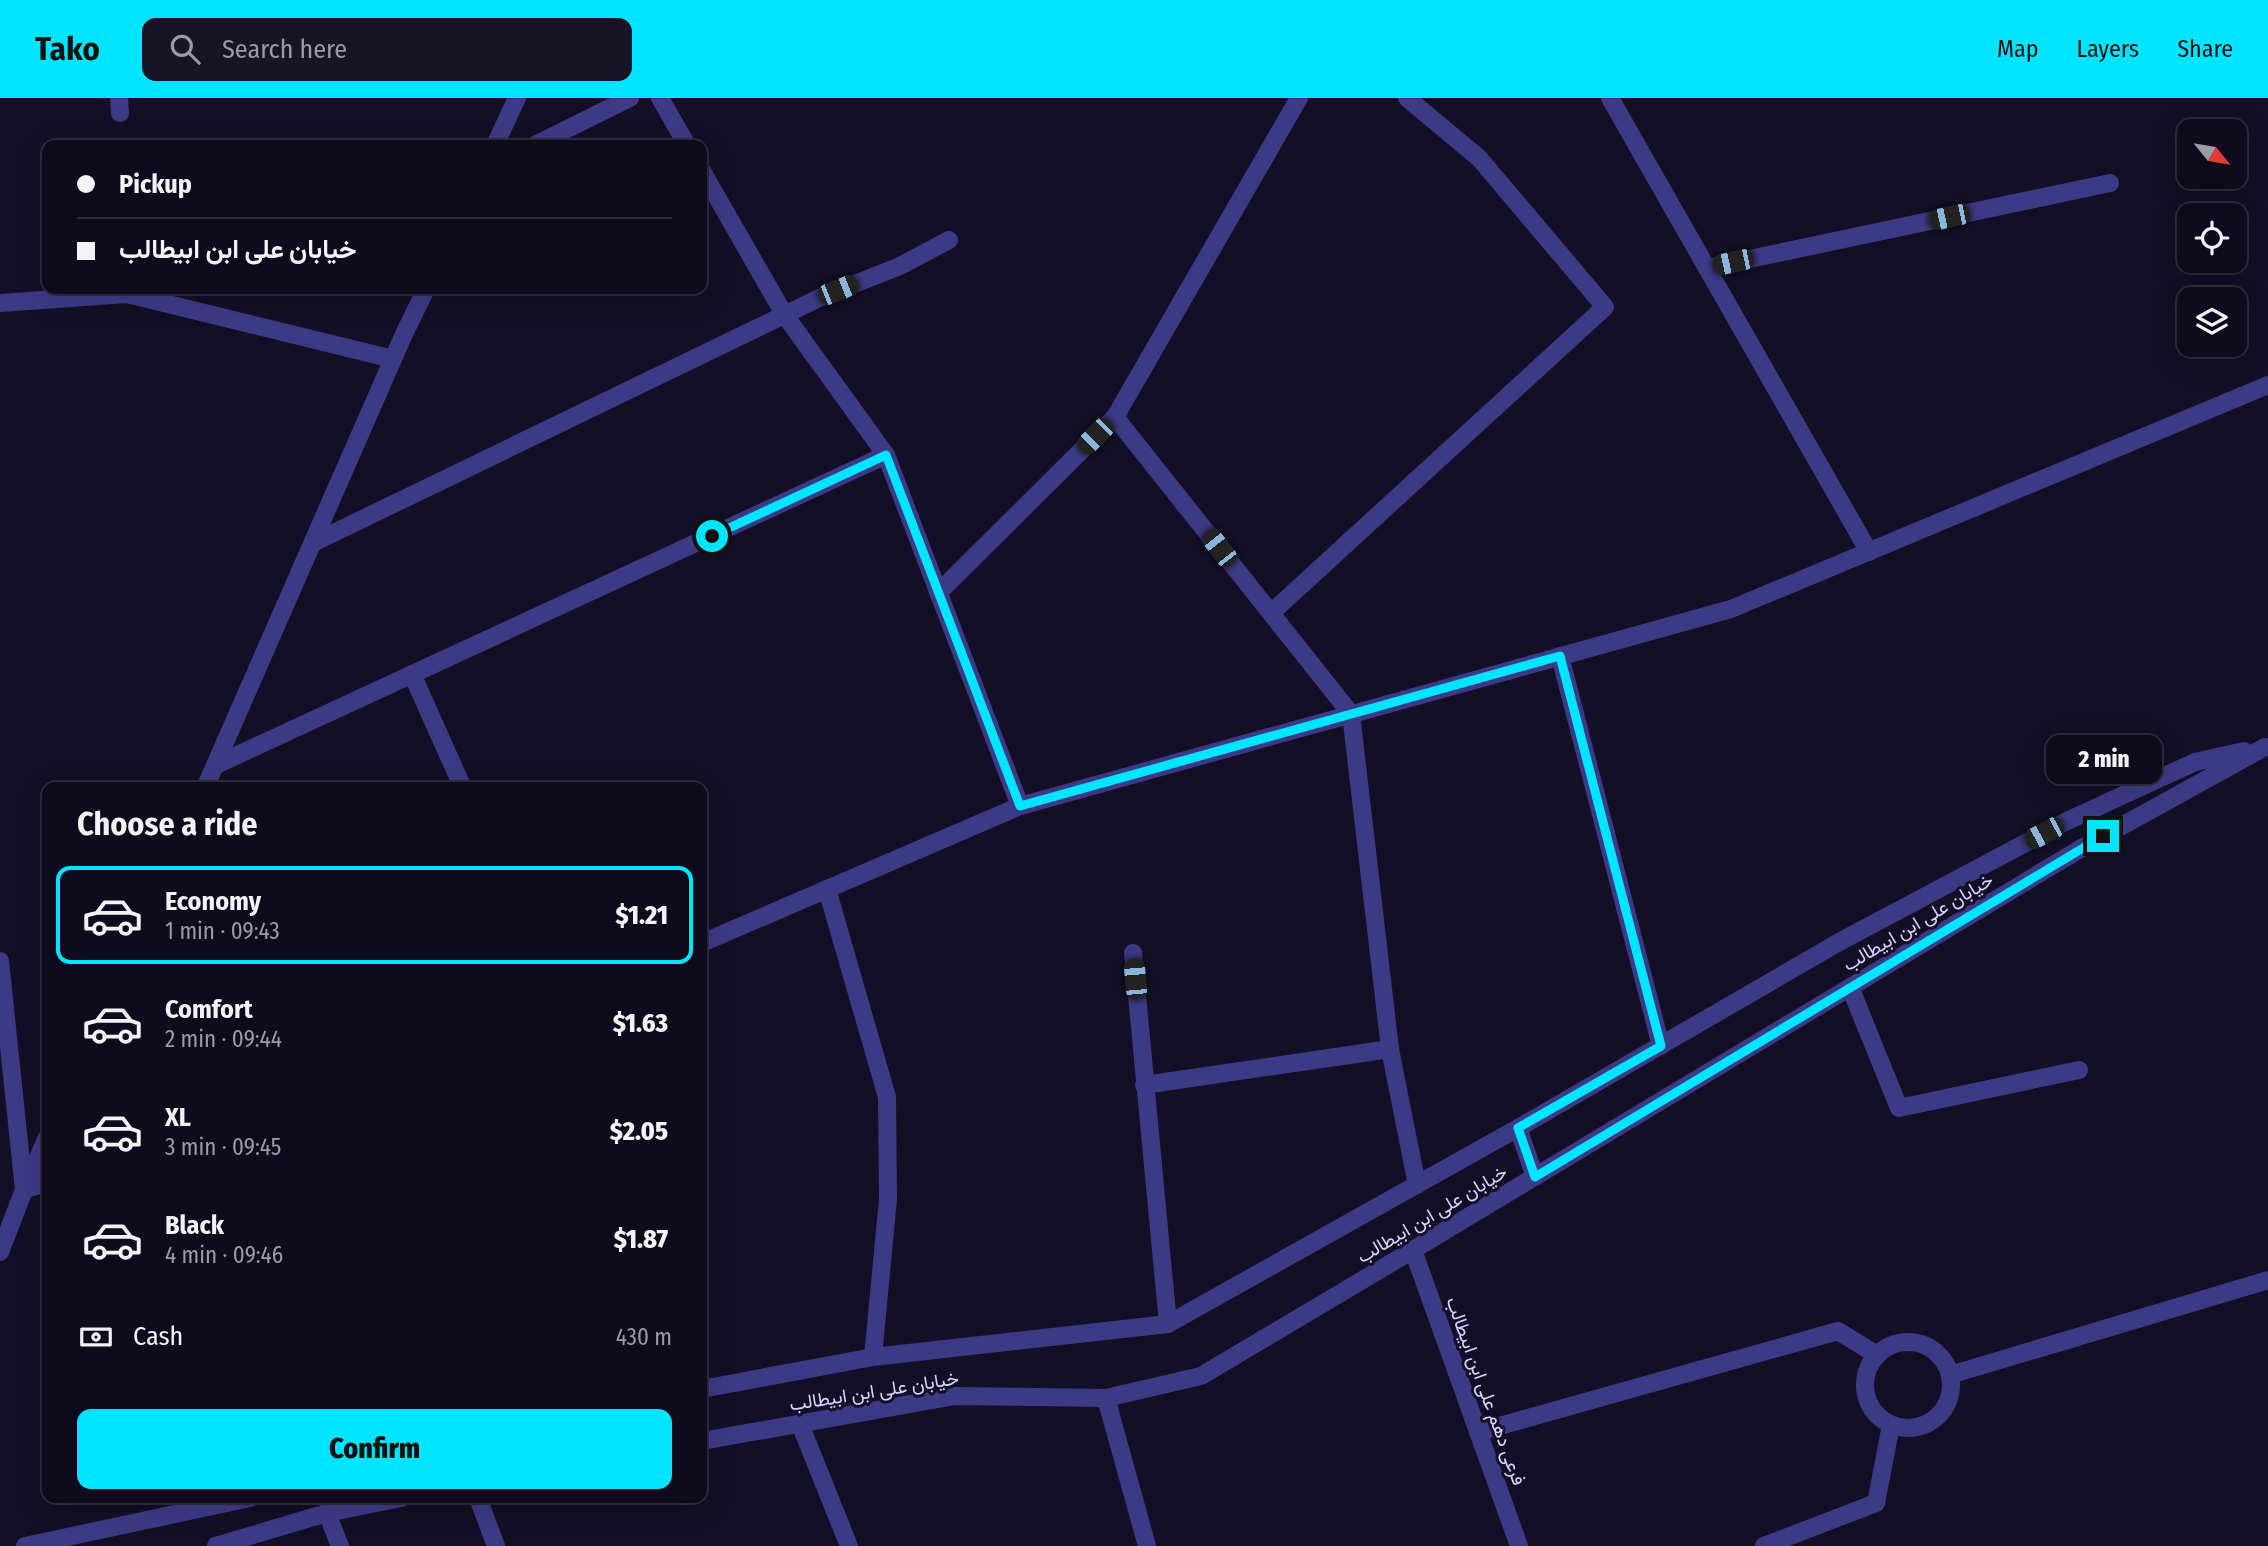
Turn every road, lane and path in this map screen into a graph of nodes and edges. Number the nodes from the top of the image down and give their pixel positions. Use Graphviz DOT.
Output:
graph roads {
  1 [pos="517,98"];
  2 [pos="630,98"];
  3 [pos="660,98"];
  4 [pos="1299,98"];
  5 [pos="1407,98"];
  6 [pos="1610,98"];
  7 [pos="497,140"];
  8 [pos="545,140"];
  9 [pos="684,140"];
  10 [pos="707,180"];
  11 [pos="2110,183"];
  12 [pos="949,240"];
  13 [pos="1707,268"];
  14 [pos="424,294"];
  15 [pos="0,303"];
  16 [pos="784,314"];
  17 [pos="393,359"];
  18 [pos="2268,385"];
  19 [pos="1115,417"];
  20 [pos="886,455"];
  21 [pos="313,543"];
  22 [pos="1869,552"];
  23 [pos="938,593"];
  24 [pos="1271,613"];
  25 [pos="1560,656"];
  26 [pos="412,674"];
  27 [pos="1351,714"];
  28 [pos="2267,746"];
  29 [pos="216,765"];
  30 [pos="208,782"];
  31 [pos="460,782"];
  32 [pos="1020,806"];
  33 [pos="827,889"];
  34 [pos="707,941"];
  35 [pos="1133,953"];
  36 [pos="0,961"];
  37 [pos="1850,987"];
  38 [pos="1661,1046"];
  39 [pos="1390,1049"];
  40 [pos="2079,1070"];
  41 [pos="1144,1085"];
  42 [pos="1518,1128"];
  43 [pos="42,1149"];
  44 [pos="1535,1177"];
  45 [pos="42,1183"];
  46 [pos="1418,1185"];
  47 [pos="24,1190"];
  48 [pos="1413,1250"];
  49 [pos="0,1252"];
  50 [pos="2268,1279"];
  51 [pos="1168,1324"];
  52 [pos="1877,1355"];
  53 [pos="873,1357"];
  54 [pos="1950,1374"];
  55 [pos="707,1388"];
  56 [pos="1106,1398"];
  57 [pos="800,1424"];
  58 [pos="1891,1425"];
  59 [pos="1479,1432"];
  60 [pos="707,1440"];
  61 [pos="227,1503"];
  62 [pos="376,1503"];
  63 [pos="480,1503"];
  64 [pos="327,1513"];
  65 [pos="25,1546"];
  66 [pos="216,1546"];
  67 [pos="340,1546"];
  68 [pos="496,1546"];
  69 [pos="849,1546"];
  70 [pos="1147,1546"];
  71 [pos="1520,1546"];
  72 [pos="1764,1546"];
  1 -- 7 [label="street"];
  2 -- 8 [label="street"];
  3 -- 9 [label="street"];
  4 -- 19 [label="street"];
  5 -- 24 [label="street"];
  6 -- 13 [label="street"];
  10 -- 16 [label="street"];
  11 -- 13 [label="street"];
  12 -- 16 [label="street"];
  13 -- 22 [label="street"];
  14 -- 17 [label="street"];
  15 -- 17 [label="street"];
  16 -- 20 [label="street"];
  16 -- 21 [label="street"];
  17 -- 21 [label="street"];
  18 -- 22 [label="street"];
  19 -- 23 [label="street"];
  19 -- 24 [label="street"];
  20 -- 23 [label="street"];
  20 -- 26 [label="street"];
  21 -- 29 [label="street"];
  22 -- 25 [label="street"];
  23 -- 32 [label="street"];
  24 -- 27 [label="street"];
  25 -- 27 [label="street"];
  25 -- 38 [label="street"];
  26 -- 29 [label="street"];
  26 -- 31 [label="street"];
  27 -- 32 [label="street"];
  27 -- 39 [label="street"];
  28 -- 37 [label="street, خیابان علی ابن ابیطالب"];
  28 -- 38 [label="street, خیابان علی ابن ابیطالب"];
  29 -- 30 [label="street"];
  32 -- 33 [label="street"];
  33 -- 34 [label="street"];
  33 -- 53 [label="street"];
  35 -- 41 [label="street"];
  36 -- 47 [label="street"];
  37 -- 40 [label="street"];
  37 -- 44 [label="street, خیابان علی ابن ابیطالب"];
  38 -- 42 [label="street, خیابان علی ابن ابیطالب"];
  39 -- 41 [label="street"];
  39 -- 46 [label="street"];
  41 -- 51 [label="street"];
  42 -- 44 [label="street"];
  42 -- 46 [label="street, خیابان علی ابن ابیطالب"];
  43 -- 47 [label="street"];
  44 -- 48 [label="street, خیابان علی ابن ابیطالب"];
  45 -- 47 [label="street"];
  46 -- 51 [label="street, خیابان علی ابن ابیطالب"];
  47 -- 49 [label="street"];
  48 -- 56 [label="street, خیابان علی ابن ابیطالب"];
  48 -- 59 [label="street, فرعی دهم علی ابن ابیطالب"];
  50 -- 54 [label="street"];
  51 -- 53 [label="street, خیابان علی ابن ابیطالب"];
  52 -- 54 [label="street"];
  52 -- 58 [label="street"];
  52 -- 59 [label="street"];
  53 -- 55 [label="street, خیابان علی ابن ابیطالب"];
  54 -- 58 [label="street"];
  56 -- 57 [label="street, خیابان علی ابن ابیطالب"];
  56 -- 70 [label="street"];
  57 -- 60 [label="street, خیابان علی ابن ابیطالب"];
  57 -- 69 [label="street"];
  58 -- 72 [label="street"];
  59 -- 71 [label="street, فرعی دهم علی ابن ابیطالب"];
  61 -- 65 [label="street"];
  62 -- 64 [label="street"];
  63 -- 68 [label="street"];
  64 -- 66 [label="street"];
  64 -- 67 [label="street"];
}
